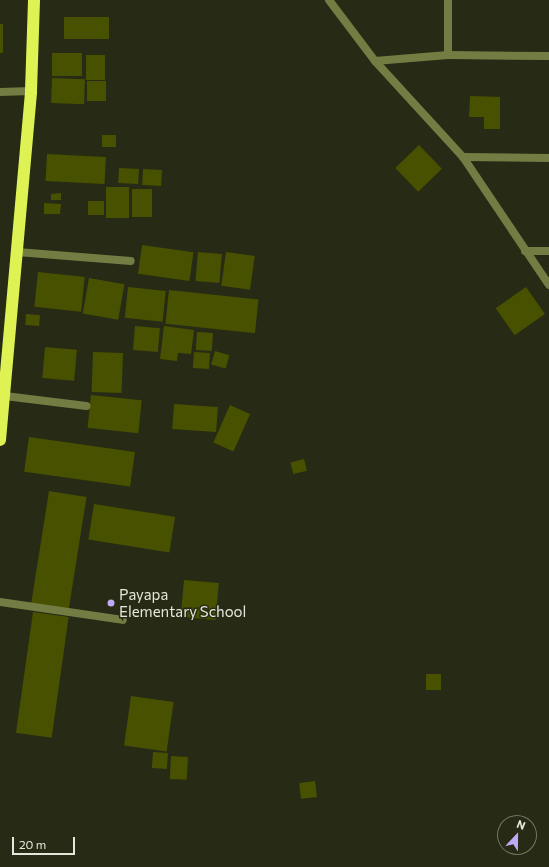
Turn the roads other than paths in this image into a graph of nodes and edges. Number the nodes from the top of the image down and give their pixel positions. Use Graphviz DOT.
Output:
graph roads {
  1 [pos="34,0"];
  2 [pos="41,0"];
  3 [pos="329,0"];
  4 [pos="448,0"];
  5 [pos="448,55"];
  6 [pos="549,56"];
  7 [pos="375,61"];
  8 [pos="31,91"];
  9 [pos="0,92"];
  10 [pos="463,157"];
  11 [pos="549,158"];
  12 [pos="525,250"];
  13 [pos="549,250"];
  14 [pos="17,252"];
  15 [pos="132,261"];
  16 [pos="549,285"];
  17 [pos="5,396"];
  18 [pos="86,406"];
  19 [pos="0,440"];
  20 [pos="0,602"];
  21 [pos="123,620"];
  1 -- 2 [label="street"];
  1 -- 8 [label="highway"];
  3 -- 7 [label="street"];
  4 -- 5 [label="street"];
  5 -- 6 [label="street"];
  5 -- 7 [label="street"];
  7 -- 10 [label="street"];
  8 -- 9 [label="street"];
  8 -- 14 [label="highway"];
  10 -- 11 [label="street"];
  10 -- 12 [label="street"];
  12 -- 13 [label="street"];
  12 -- 16 [label="street"];
  14 -- 15 [label="street"];
  14 -- 17 [label="highway"];
  17 -- 18 [label="street"];
  17 -- 19 [label="highway"];
  20 -- 21 [label="street"];
}
